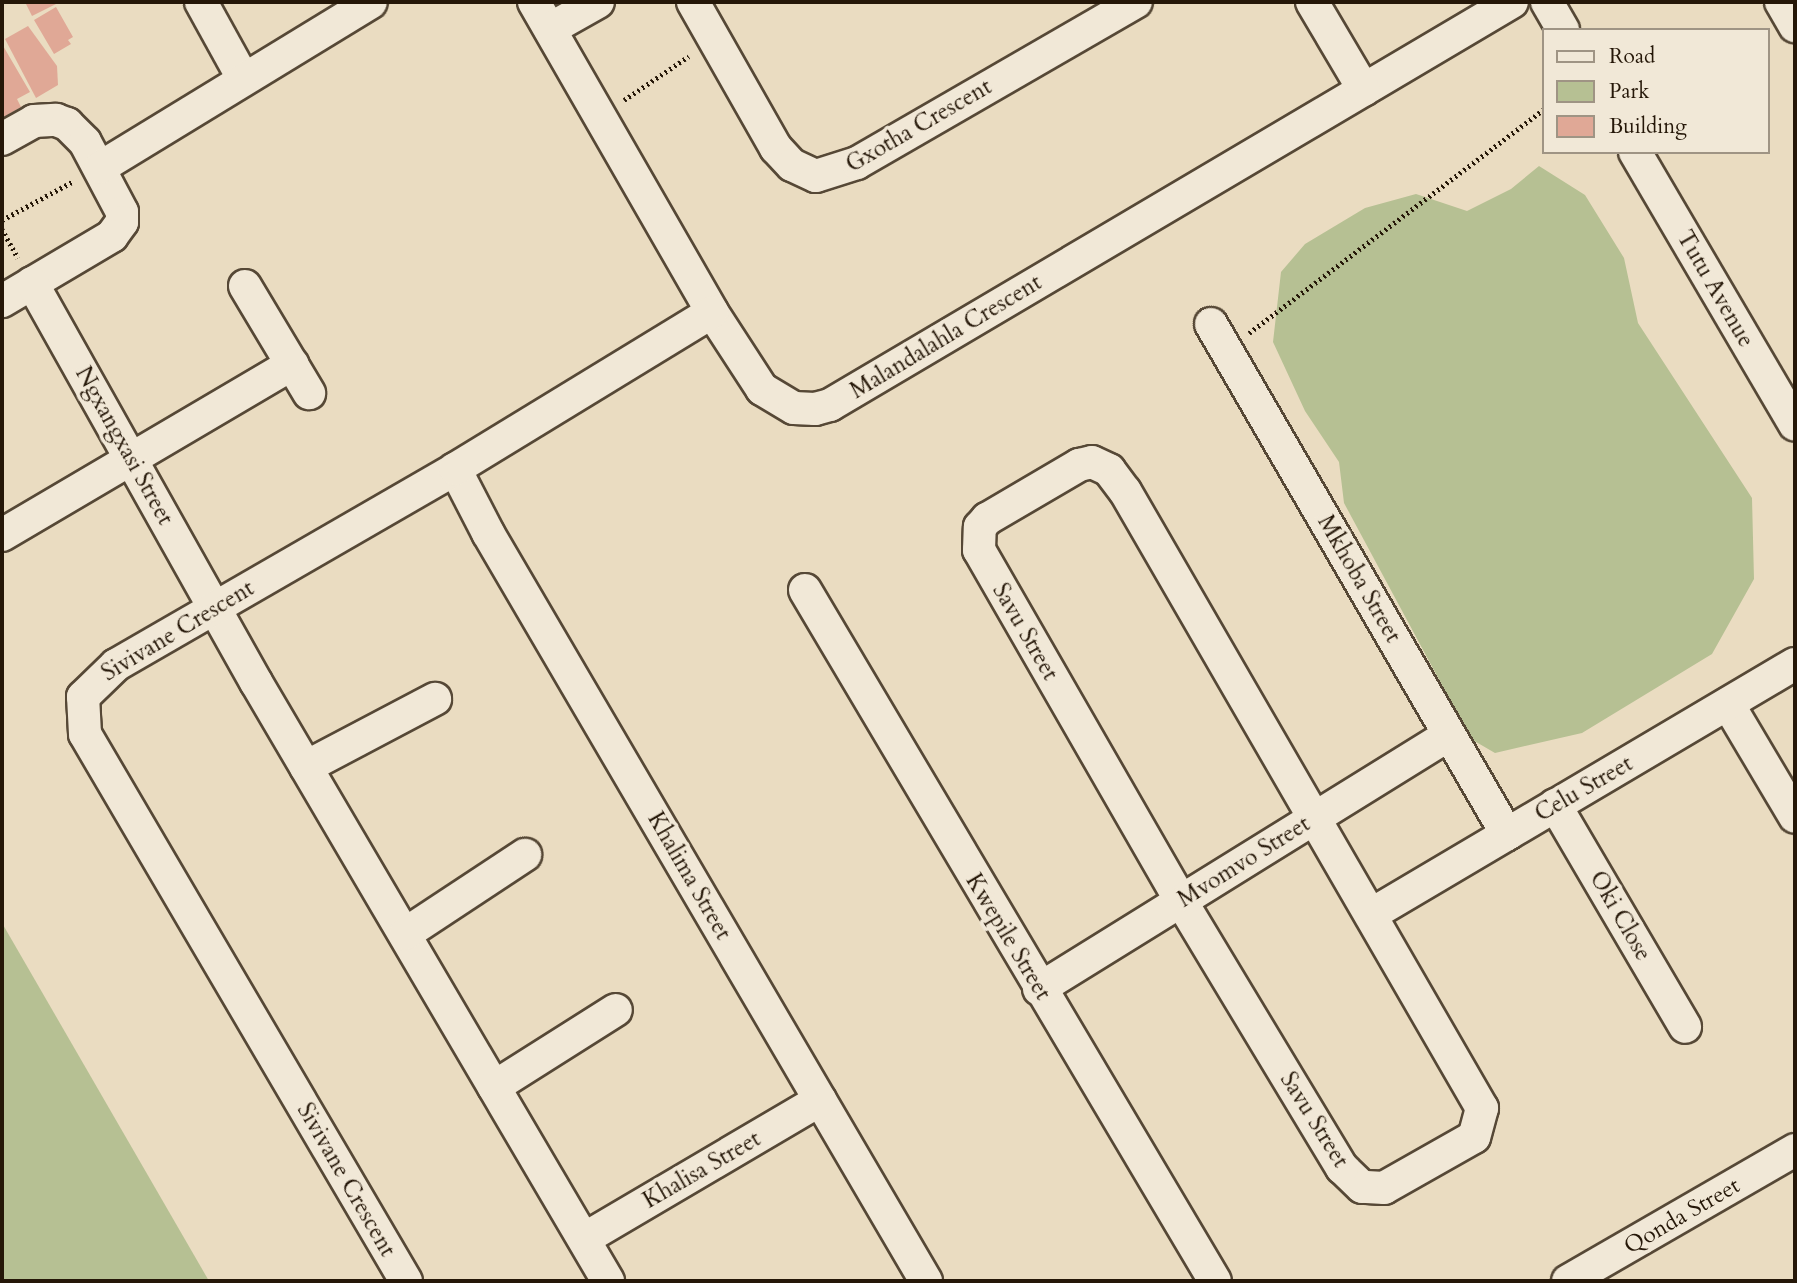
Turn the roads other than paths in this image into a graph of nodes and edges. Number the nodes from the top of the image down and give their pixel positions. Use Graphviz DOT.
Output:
graph roads {
  1 [pos="201,2"];
  2 [pos="371,2"];
  3 [pos="534,2"];
  4 [pos="598,2"];
  5 [pos="693,2"];
  6 [pos="1136,2"];
  7 [pos="1312,2"];
  8 [pos="1512,2"];
  9 [pos="1547,2"];
  10 [pos="1781,2"];
  11 [pos="1795,26"];
  12 [pos="1562,28"];
  13 [pos="550,29"];
  14 [pos="243,78"];
  15 [pos="1364,90"];
  16 [pos="2,139"];
  17 [pos="1636,154"];
  18 [pos="101,167"];
  19 [pos="32,284"];
  20 [pos="245,286"];
  21 [pos="2,301"];
  22 [pos="712,312"];
  23 [pos="1218,337"];
  24 [pos="292,364"];
  25 [pos="309,393"];
  26 [pos="1795,425"];
  27 [pos="131,459"];
  28 [pos="455,469"];
  29 [pos="2,535"];
  30 [pos="804,590"];
  31 [pos="215,608"];
  32 [pos="1795,664"];
  33 [pos="435,699"];
  34 [pos="1728,704"];
  35 [pos="1449,735"];
  36 [pos="306,767"];
  37 [pos="1555,805"];
  38 [pos="1317,817"];
  39 [pos="1795,817"];
  40 [pos="1507,834"];
  41 [pos="525,855"];
  42 [pos="1181,901"];
  43 [pos="1372,914"];
  44 [pos="405,934"];
  45 [pos="1039,989"];
  46 [pos="616,1010"];
  47 [pos="1685,1027"];
  48 [pos="494,1087"];
  49 [pos="820,1100"];
  50 [pos="1795,1150"];
  51 [pos="583,1239"];
  52 [pos="406,1281"];
  53 [pos="608,1281"];
  54 [pos="926,1281"];
  55 [pos="1215,1281"];
  56 [pos="1568,1281"];
  1 -- 14 [label="street"];
  2 -- 14 [label="street"];
  3 -- 13 [label="street, Malandalahla Crescent"];
  4 -- 13 [label="street"];
  5 -- 6 [label="street, Gxotha Crescent"];
  7 -- 15 [label="street"];
  8 -- 15 [label="street, Malandalahla Crescent"];
  9 -- 12 [label="street"];
  10 -- 11 [label="street"];
  13 -- 22 [label="street, Malandalahla Crescent"];
  14 -- 18 [label="street"];
  15 -- 22 [label="street, Malandalahla Crescent"];
  16 -- 18 [label="street"];
  17 -- 26 [label="street, Tutu Avenue"];
  18 -- 19 [label="street"];
  19 -- 21 [label="street"];
  19 -- 27 [label="street, Ngxangxasi Street"];
  20 -- 24 [label="street"];
  22 -- 28 [label="street, Sivivane Crescent"];
  23 -- 35 [label="street, Mkhoba Street"];
  24 -- 25 [label="street"];
  24 -- 27 [label="street"];
  27 -- 29 [label="street"];
  27 -- 31 [label="street, Ngxangxasi Street"];
  28 -- 31 [label="street, Sivivane Crescent"];
  28 -- 49 [label="street, Khalima Street"];
  30 -- 45 [label="street, Kwepile Street"];
  31 -- 36 [label="street, Ngxangxasi Street"];
  31 -- 52 [label="street, Sivivane Crescent"];
  32 -- 34 [label="street, Celu Street"];
  33 -- 36 [label="street"];
  34 -- 37 [label="street, Celu Street"];
  34 -- 39 [label="street"];
  35 -- 38 [label="street, Mvomvo Street"];
  35 -- 40 [label="street, Mkhoba Street"];
  36 -- 44 [label="street, Ngxangxasi Street"];
  37 -- 40 [label="street, Celu Street"];
  37 -- 47 [label="street, Oki Close"];
  38 -- 42 [label="street, Mvomvo Street"];
  38 -- 42 [label="street, Savu Street"];
  38 -- 43 [label="street, Savu Street"];
  40 -- 43 [label="street, Celu Street"];
  41 -- 44 [label="street"];
  42 -- 43 [label="street, Savu Street"];
  42 -- 45 [label="street, Mvomvo Street"];
  44 -- 48 [label="street, Ngxangxasi Street"];
  45 -- 55 [label="street, Kwepile Street"];
  46 -- 48 [label="street"];
  48 -- 51 [label="street, Ngxangxasi Street"];
  49 -- 51 [label="street, Khalisa Street"];
  49 -- 54 [label="street, Khalima Street"];
  50 -- 56 [label="street, Qonda Street"];
  51 -- 53 [label="street, Ngxangxasi Street"];
}
